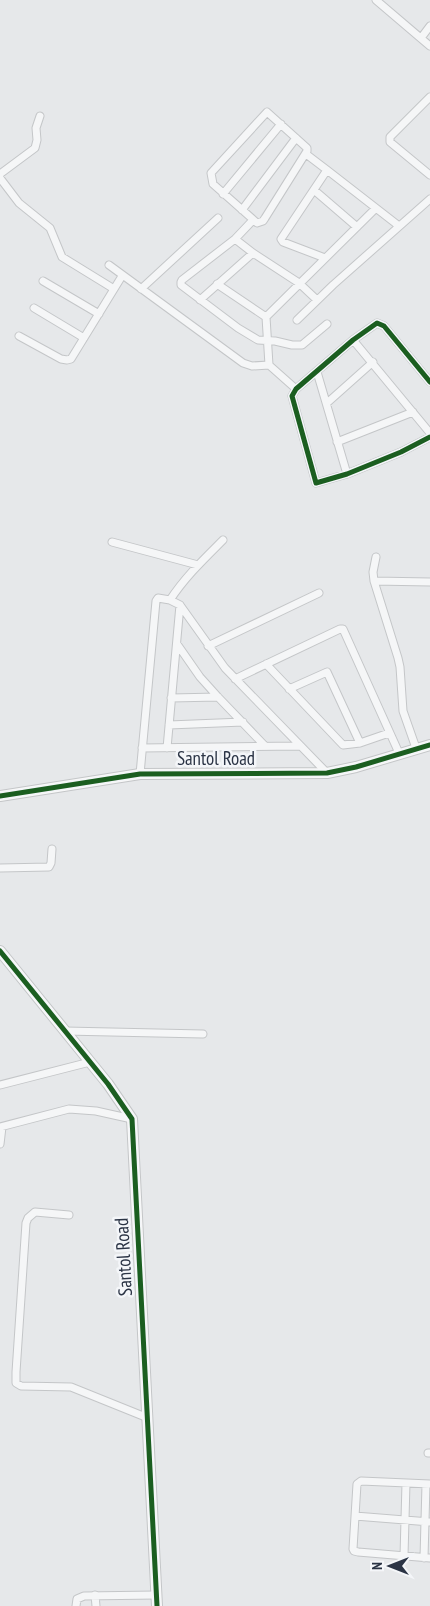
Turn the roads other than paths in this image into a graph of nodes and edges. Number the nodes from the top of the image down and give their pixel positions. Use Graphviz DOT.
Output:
graph roads {
  1 [pos="376,0"];
  2 [pos="430,26"];
  3 [pos="420,38"];
  4 [pos="430,46"];
  5 [pos="430,97"];
  6 [pos="40,116"];
  7 [pos="281,124"];
  8 [pos="296,138"];
  9 [pos="306,154"];
  10 [pos="327,170"];
  11 [pos="0,174"];
  12 [pos="430,175"];
  13 [pos="0,178"];
  14 [pos="314,190"];
  15 [pos="222,194"];
  16 [pos="430,199"];
  17 [pos="376,209"];
  18 [pos="242,210"];
  19 [pos="218,218"];
  20 [pos="253,220"];
  21 [pos="399,226"];
  22 [pos="357,227"];
  23 [pos="235,239"];
  24 [pos="253,253"];
  25 [pos="324,258"];
  26 [pos="109,265"];
  27 [pos="122,276"];
  28 [pos="43,281"];
  29 [pos="299,283"];
  30 [pos="217,284"];
  31 [pos="141,288"];
  32 [pos="114,289"];
  33 [pos="200,300"];
  34 [pos="317,300"];
  35 [pos="34,308"];
  36 [pos="99,314"];
  37 [pos="266,317"];
  38 [pos="297,320"];
  39 [pos="327,324"];
  40 [pos="19,336"];
  41 [pos="84,338"];
  42 [pos="267,340"];
  43 [pos="353,340"];
  44 [pos="373,362"];
  45 [pos="269,365"];
  46 [pos="317,372"];
  47 [pos="430,382"];
  48 [pos="296,389"];
  49 [pos="327,403"];
  50 [pos="413,412"];
  51 [pos="430,433"];
  52 [pos="430,437"];
  53 [pos="337,442"];
  54 [pos="347,474"];
  55 [pos="223,540"];
  56 [pos="112,542"];
  57 [pos="376,558"];
  58 [pos="198,565"];
  59 [pos="374,581"];
  60 [pos="430,582"];
  61 [pos="319,593"];
  62 [pos="170,600"];
  63 [pos="180,605"];
  64 [pos="177,644"];
  65 [pos="208,646"];
  66 [pos="266,664"];
  67 [pos="235,679"];
  68 [pos="289,689"];
  69 [pos="218,697"];
  70 [pos="171,698"];
  71 [pos="243,722"];
  72 [pos="169,725"];
  73 [pos="390,733"];
  74 [pos="360,743"];
  75 [pos="430,745"];
  76 [pos="265,746"];
  77 [pos="300,746"];
  78 [pos="142,748"];
  79 [pos="167,748"];
  80 [pos="416,748"];
  81 [pos="399,754"];
  82 [pos="327,773"];
  83 [pos="140,774"];
  84 [pos="0,796"];
  85 [pos="52,848"];
  86 [pos="0,868"];
  87 [pos="0,951"];
  88 [pos="65,1031"];
  89 [pos="203,1034"];
  90 [pos="90,1062"];
  91 [pos="0,1085"];
  92 [pos="132,1119"];
  93 [pos="1,1127"];
  94 [pos="0,1144"];
  95 [pos="70,1215"];
  96 [pos="148,1418"];
  97 [pos="406,1483"];
  98 [pos="428,1484"];
  99 [pos="355,1516"];
  100 [pos="406,1520"];
  101 [pos="428,1522"];
  102 [pos="404,1556"];
  103 [pos="427,1558"];
  104 [pos="95,1595"];
  105 [pos="156,1595"];
  106 [pos="76,1606"];
  107 [pos="96,1606"];
  108 [pos="157,1606"];
  1 -- 3 [label="street"];
  2 -- 3 [label="street"];
  3 -- 4 [label="street"];
  5 -- 12 [label="street"];
  6 -- 11 [label="street"];
  7 -- 8 [label="street"];
  7 -- 15 [label="street"];
  7 -- 15 [label="street"];
  8 -- 9 [label="street"];
  8 -- 18 [label="street"];
  9 -- 10 [label="street"];
  9 -- 20 [label="street"];
  10 -- 14 [label="street"];
  10 -- 17 [label="street"];
  13 -- 32 [label="street"];
  14 -- 22 [label="street"];
  14 -- 25 [label="street"];
  15 -- 18 [label="street"];
  16 -- 21 [label="street"];
  17 -- 21 [label="street"];
  17 -- 22 [label="street"];
  18 -- 20 [label="street"];
  19 -- 31 [label="street"];
  20 -- 23 [label="street"];
  21 -- 34 [label="street"];
  22 -- 25 [label="street"];
  23 -- 24 [label="street"];
  23 -- 33 [label="street"];
  24 -- 29 [label="street"];
  24 -- 30 [label="street"];
  25 -- 29 [label="street"];
  26 -- 27 [label="street"];
  27 -- 31 [label="street"];
  27 -- 32 [label="street"];
  28 -- 36 [label="street"];
  29 -- 34 [label="street"];
  29 -- 37 [label="street"];
  30 -- 33 [label="street"];
  30 -- 37 [label="street"];
  31 -- 45 [label="street"];
  32 -- 36 [label="street"];
  33 -- 42 [label="street"];
  34 -- 38 [label="street"];
  35 -- 41 [label="street"];
  36 -- 41 [label="street"];
  37 -- 42 [label="street"];
  39 -- 42 [label="street"];
  40 -- 41 [label="street"];
  42 -- 45 [label="street"];
  43 -- 44 [label="street"];
  43 -- 46 [label="street"];
  43 -- 47 [label="street"];
  44 -- 49 [label="street"];
  44 -- 50 [label="street"];
  45 -- 48 [label="street"];
  46 -- 48 [label="street"];
  46 -- 49 [label="street"];
  48 -- 54 [label="street"];
  49 -- 53 [label="street"];
  50 -- 51 [label="street"];
  50 -- 53 [label="street"];
  52 -- 54 [label="street"];
  53 -- 54 [label="street"];
  55 -- 58 [label="street"];
  56 -- 58 [label="street"];
  57 -- 59 [label="street"];
  58 -- 62 [label="street"];
  59 -- 60 [label="street"];
  59 -- 80 [label="street"];
  61 -- 65 [label="street"];
  62 -- 63 [label="street"];
  62 -- 78 [label="street"];
  63 -- 64 [label="street"];
  63 -- 65 [label="street"];
  64 -- 69 [label="street"];
  64 -- 70 [label="street"];
  65 -- 67 [label="street"];
  66 -- 67 [label="street"];
  66 -- 68 [label="street"];
  66 -- 73 [label="street"];
  67 -- 77 [label="street"];
  68 -- 74 [label="street"];
  68 -- 74 [label="street"];
  69 -- 70 [label="street"];
  69 -- 71 [label="street"];
  70 -- 72 [label="street"];
  71 -- 72 [label="street"];
  71 -- 76 [label="street"];
  72 -- 79 [label="street"];
  73 -- 74 [label="street"];
  73 -- 81 [label="street"];
  75 -- 80 [label="street, Santol Road"];
  76 -- 77 [label="street"];
  76 -- 79 [label="street"];
  77 -- 82 [label="street"];
  78 -- 79 [label="street"];
  78 -- 83 [label="street"];
  80 -- 81 [label="street, Santol Road"];
  81 -- 82 [label="street, Santol Road"];
  82 -- 83 [label="street, Santol Road"];
  83 -- 84 [label="street, Santol Road"];
  85 -- 86 [label="street"];
  87 -- 88 [label="street, Santol Road"];
  88 -- 89 [label="street"];
  88 -- 90 [label="street, Santol Road"];
  90 -- 91 [label="street"];
  90 -- 92 [label="street, Santol Road"];
  92 -- 93 [label="street"];
  92 -- 96 [label="street, Santol Road"];
  93 -- 94 [label="street"];
  95 -- 96 [label="street"];
  96 -- 105 [label="street, Santol Road"];
  97 -- 98 [label="street"];
  97 -- 99 [label="street"];
  97 -- 100 [label="street"];
  98 -- 101 [label="street"];
  99 -- 100 [label="street"];
  99 -- 102 [label="street"];
  100 -- 101 [label="street"];
  100 -- 102 [label="street"];
  101 -- 103 [label="street"];
  102 -- 103 [label="street"];
  104 -- 105 [label="street"];
  104 -- 106 [label="street"];
  104 -- 107 [label="street"];
  105 -- 108 [label="street, Santol Road"];
}
